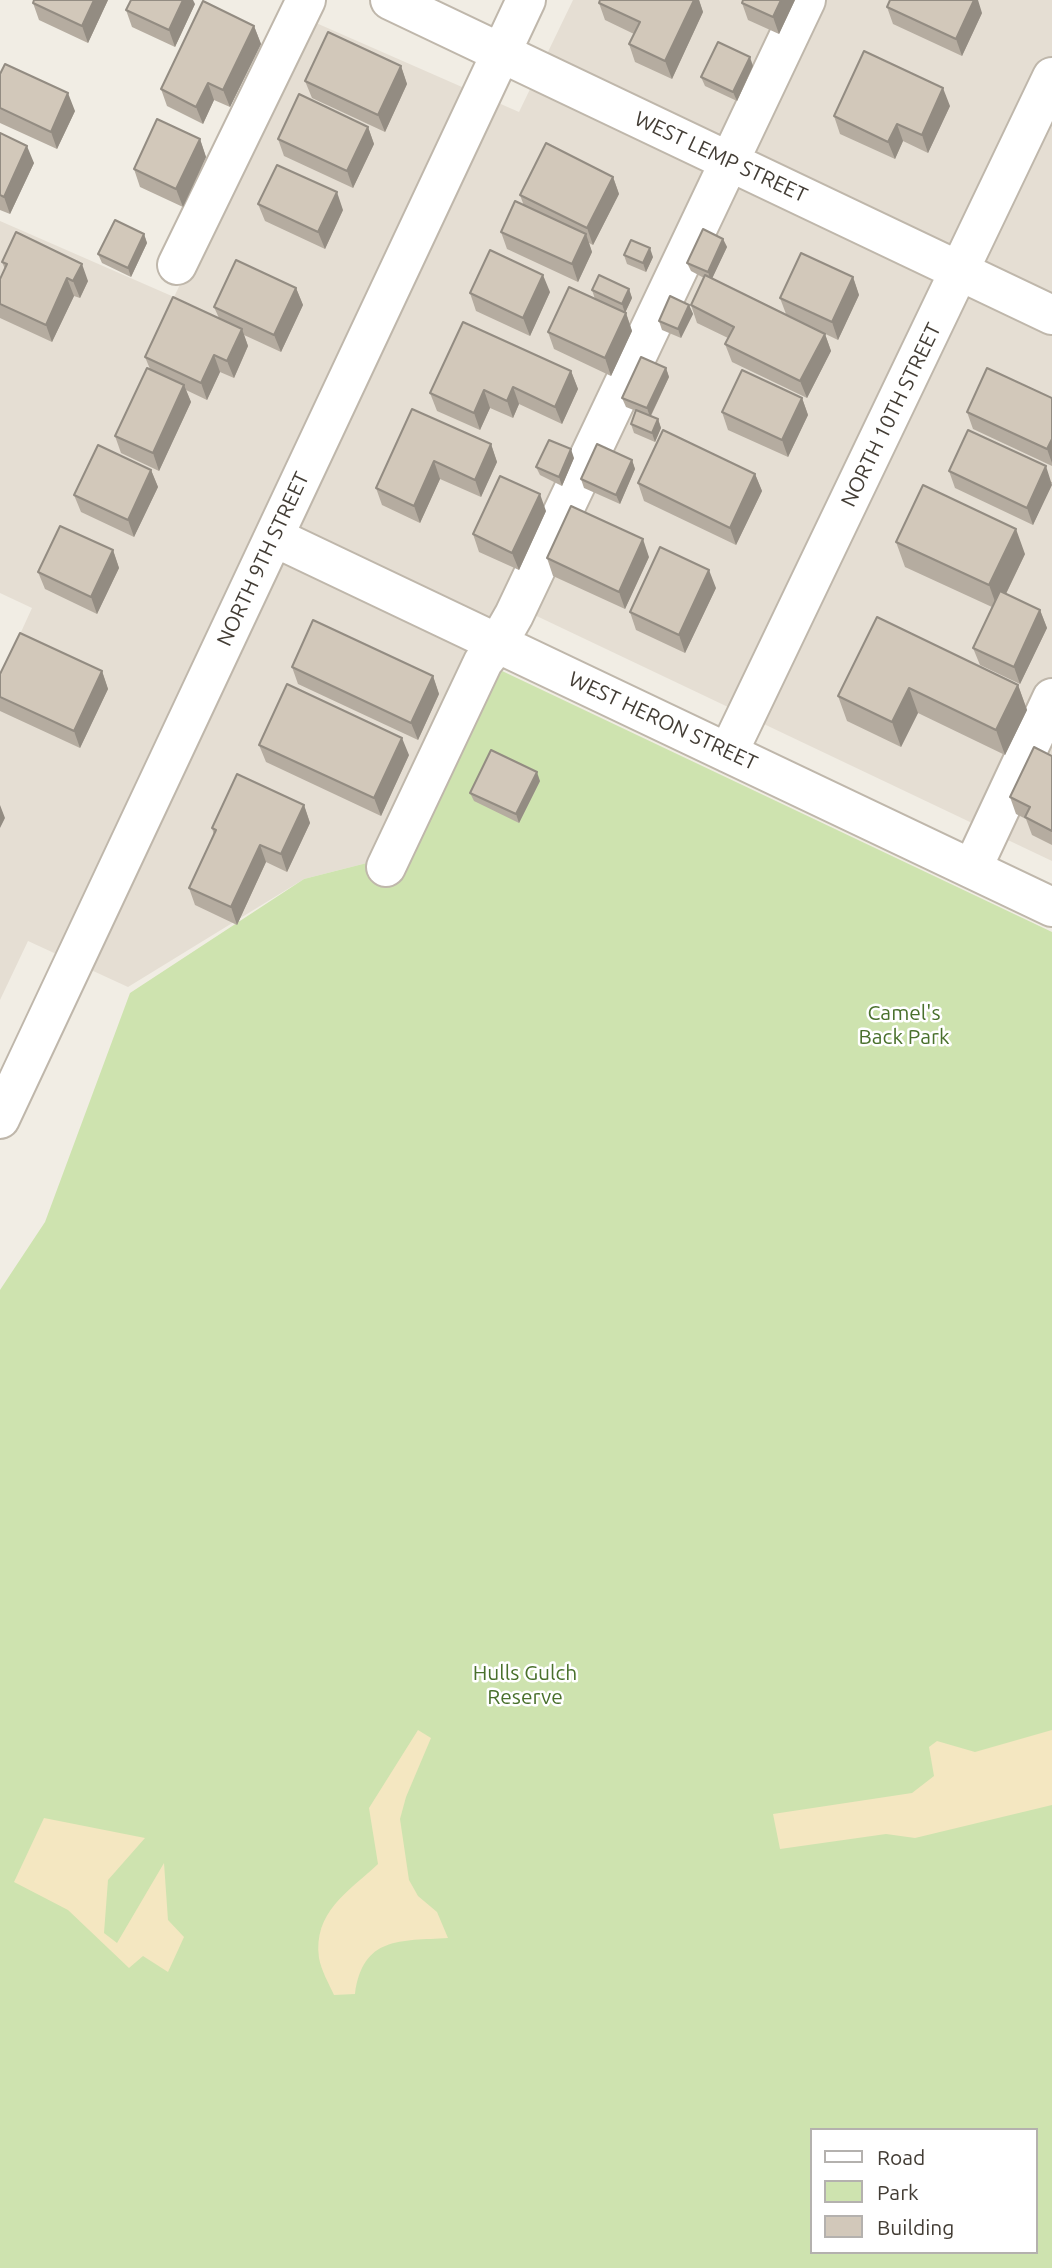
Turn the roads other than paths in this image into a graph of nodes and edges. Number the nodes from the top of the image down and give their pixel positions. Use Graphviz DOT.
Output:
graph roads {
  1 [pos="306,0"];
  2 [pos="390,0"];
  3 [pos="526,0"];
  4 [pos="806,0"];
  5 [pos="501,53"];
  6 [pos="1052,77"];
  7 [pos="730,162"];
  8 [pos="177,265"];
  9 [pos="960,271"];
  10 [pos="1052,314"];
  11 [pos="274,537"];
  12 [pos="498,643"];
  13 [pos="1052,698"];
  14 [pos="728,753"];
  15 [pos="386,867"];
  16 [pos="972,869"];
  17 [pos="1052,906"];
  18 [pos="0,1119"];
  1 -- 8 [label="street"];
  2 -- 5 [label="street, WEST LEMP STREET"];
  3 -- 5 [label="street, NORTH 9TH STREET"];
  4 -- 7 [label="street"];
  5 -- 7 [label="street, WEST LEMP STREET"];
  5 -- 11 [label="street, NORTH 9TH STREET"];
  6 -- 9 [label="street, NORTH 10TH STREET"];
  7 -- 9 [label="street, WEST LEMP STREET"];
  7 -- 12 [label="street"];
  9 -- 10 [label="street, WEST LEMP STREET"];
  9 -- 14 [label="street, NORTH 10TH STREET"];
  11 -- 12 [label="street, WEST HERON STREET"];
  11 -- 18 [label="street, NORTH 9TH STREET"];
  12 -- 14 [label="street, WEST HERON STREET"];
  12 -- 15 [label="street"];
  13 -- 16 [label="street"];
  14 -- 16 [label="street, WEST HERON STREET"];
  16 -- 17 [label="street, WEST HERON STREET"];
}
